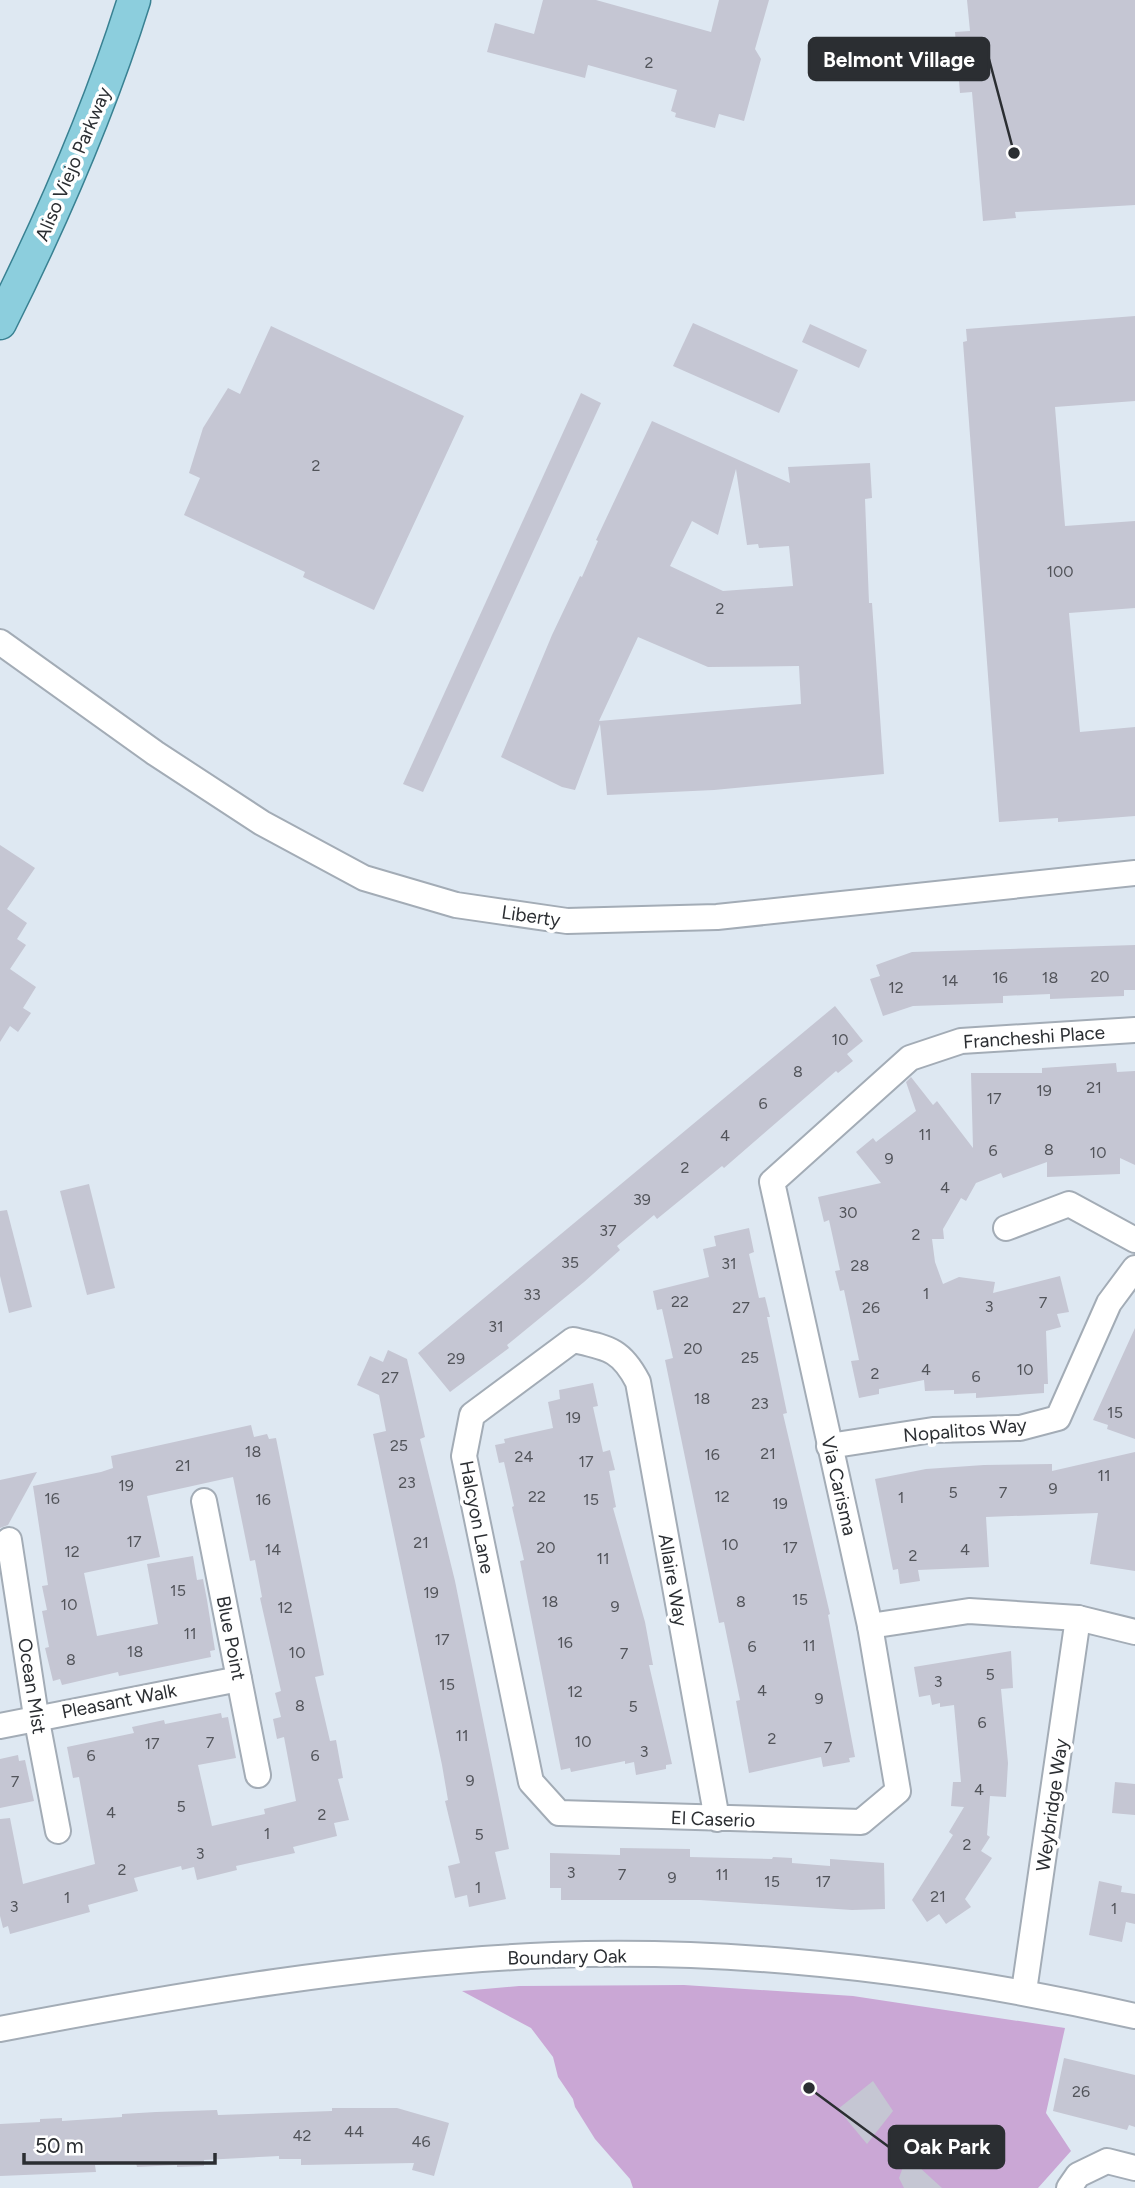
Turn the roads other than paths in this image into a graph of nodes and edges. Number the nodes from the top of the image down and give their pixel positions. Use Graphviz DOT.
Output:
graph roads {
  1 [pos="134,0"];
  2 [pos="0,323"];
  3 [pos="0,642"];
  4 [pos="1135,873"];
  5 [pos="1135,1030"];
  6 [pos="772,1182"];
  7 [pos="1006,1228"];
  8 [pos="1135,1240"];
  9 [pos="1135,1268"];
  10 [pos="612,1349"];
  11 [pos="830,1446"];
  12 [pos="204,1501"];
  13 [pos="9,1540"];
  14 [pos="1079,1618"];
  15 [pos="870,1626"];
  16 [pos="1135,1632"];
  17 [pos="239,1679"];
  18 [pos="36,1716"];
  19 [pos="0,1726"];
  20 [pos="258,1775"];
  21 [pos="531,1782"];
  22 [pos="898,1791"];
  23 [pos="717,1819"];
  24 [pos="58,1832"];
  25 [pos="1024,1991"];
  26 [pos="1135,2015"];
  27 [pos="0,2029"];
  28 [pos="1135,2168"];
  29 [pos="1069,2188"];
  1 -- 2 [label="main road, Aliso Viejo Parkway"];
  3 -- 4 [label="street, Liberty"];
  5 -- 6 [label="street, Francheshi Place"];
  6 -- 11 [label="street, Via Carisma"];
  7 -- 8 [label="street"];
  9 -- 11 [label="street, Nopalitos Way"];
  10 -- 21 [label="street, Halcyon Lane"];
  10 -- 23 [label="street, Allaire Way"];
  11 -- 15 [label="street, Via Carisma"];
  12 -- 17 [label="street, Blue Point"];
  13 -- 18 [label="street, Ocean Mist"];
  14 -- 15 [label="street"];
  14 -- 16 [label="street"];
  14 -- 25 [label="street, Weybridge Way"];
  15 -- 22 [label="street, Via Carisma"];
  17 -- 18 [label="street, Pleasant Walk"];
  17 -- 20 [label="street, Blue Point"];
  18 -- 19 [label="street, Pleasant Walk"];
  18 -- 24 [label="street, Ocean Mist"];
  21 -- 23 [label="street, El Caserio"];
  22 -- 23 [label="street, El Caserio"];
  25 -- 26 [label="street, Boundary Oak"];
  25 -- 27 [label="street, Boundary Oak"];
  28 -- 29 [label="street"];
}
